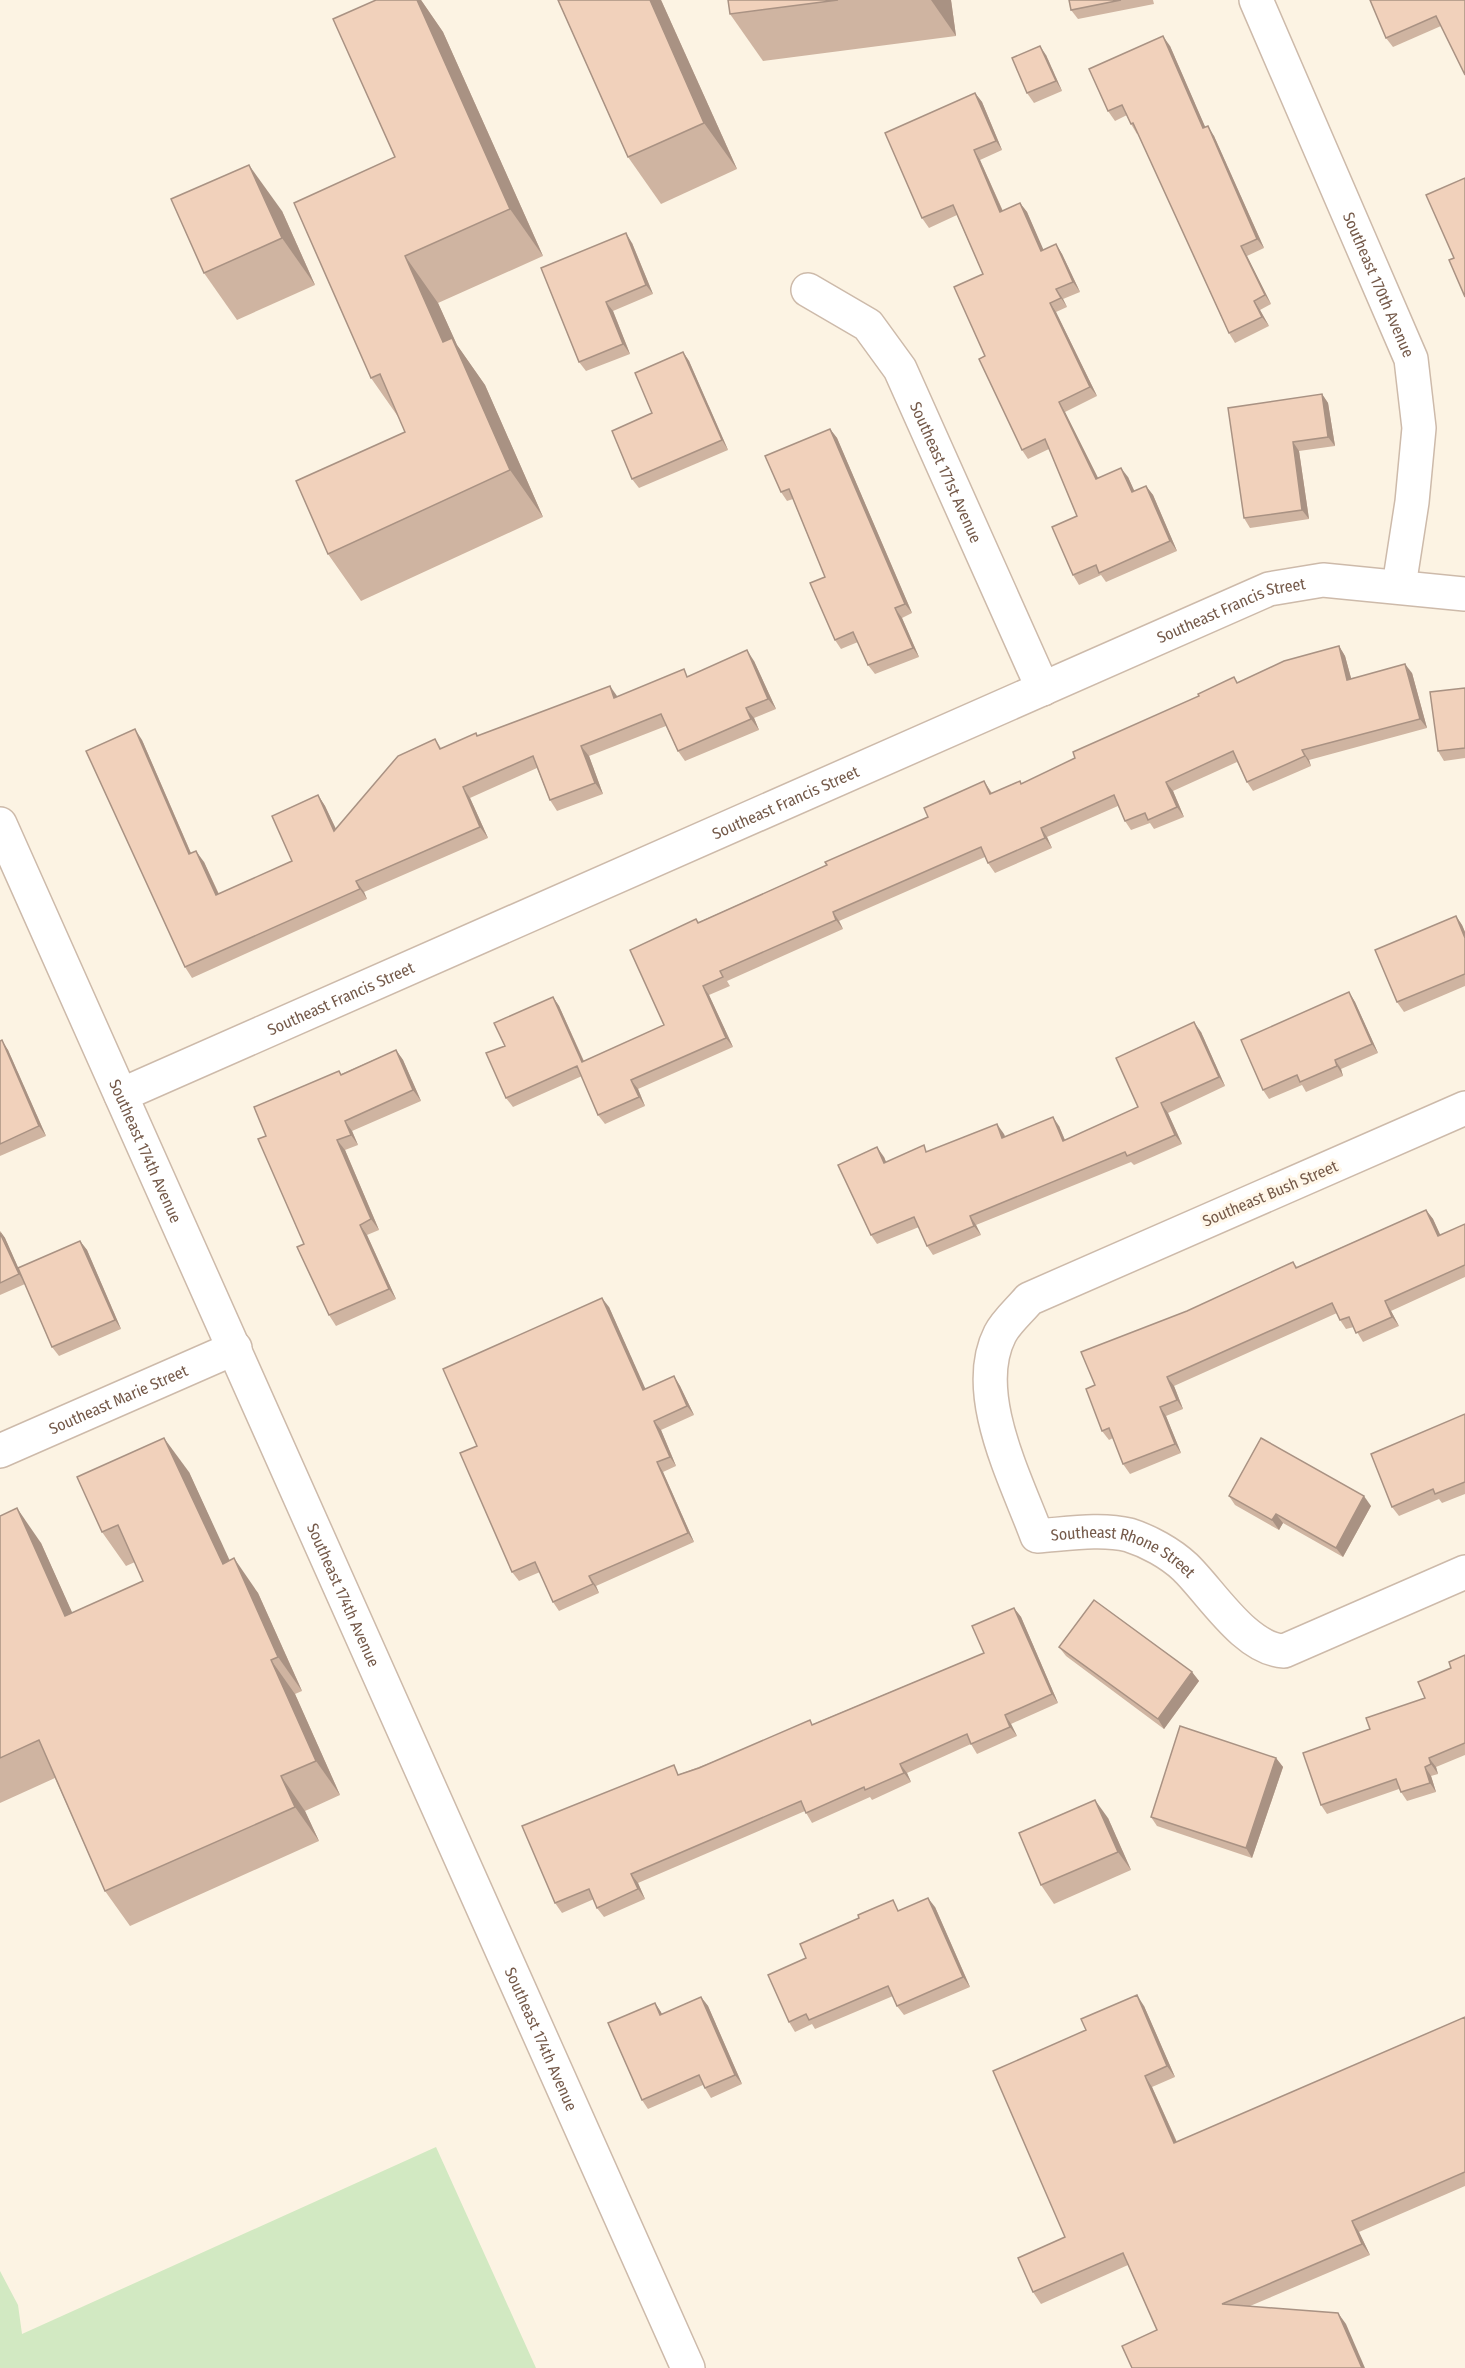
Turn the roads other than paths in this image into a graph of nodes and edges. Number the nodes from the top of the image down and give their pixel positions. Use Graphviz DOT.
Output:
graph roads {
  1 [pos="1256,0"];
  2 [pos="808,290"];
  3 [pos="1399,586"];
  4 [pos="1465,594"];
  5 [pos="1043,689"];
  6 [pos="0,824"];
  7 [pos="121,1095"];
  8 [pos="1465,1108"];
  9 [pos="1075,1277"];
  10 [pos="235,1348"];
  11 [pos="0,1451"];
  12 [pos="1465,1572"];
  13 [pos="688,2368"];
  1 -- 3 [label="street, Southeast 170th Avenue"];
  2 -- 5 [label="street, Southeast 171st Avenue"];
  3 -- 4 [label="street, Southeast Francis Street"];
  3 -- 5 [label="street, Southeast Francis Street"];
  5 -- 7 [label="street, Southeast Francis Street"];
  6 -- 7 [label="street, Southeast 174th Avenue"];
  7 -- 10 [label="street, Southeast 174th Avenue"];
  8 -- 9 [label="street, Southeast Bush Street"];
  9 -- 12 [label="street, Southeast Rhone Street"];
  10 -- 11 [label="street, Southeast Marie Street"];
  10 -- 13 [label="street, Southeast 174th Avenue"];
}
